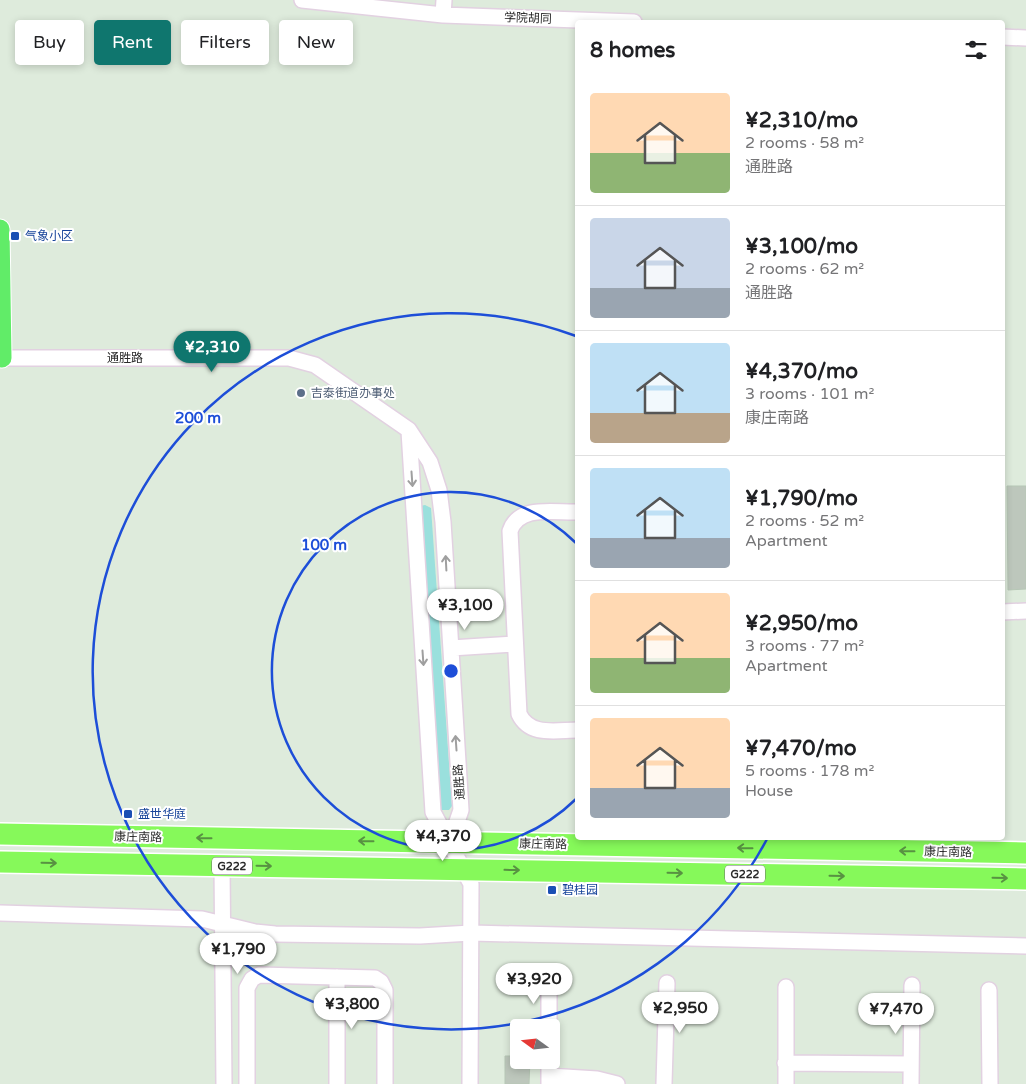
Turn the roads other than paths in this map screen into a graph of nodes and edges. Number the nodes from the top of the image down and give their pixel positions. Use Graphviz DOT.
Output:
graph roads {
  1 [pos="302,0"];
  2 [pos="444,8"];
  3 [pos="607,20"];
  4 [pos="1005,37"];
  5 [pos="1026,38"];
  6 [pos="0,229"];
  7 [pos="1,358"];
  8 [pos="409,430"];
  9 [pos="575,512"];
  10 [pos="1005,612"];
  11 [pos="1026,612"];
  12 [pos="516,644"];
  13 [pos="451,648"];
  14 [pos="575,730"];
  15 [pos="0,834"];
  16 [pos="450,842"];
  17 [pos="1026,853"];
  18 [pos="0,862"];
  19 [pos="222,866"];
  20 [pos="464,869"];
  21 [pos="1026,879"];
  22 [pos="0,913"];
  23 [pos="222,922"];
  24 [pos="471,933"];
  25 [pos="1026,946"];
  26 [pos="337,977"];
  27 [pos="548,983"];
  28 [pos="667,983"];
  29 [pos="912,985"];
  30 [pos="786,987"];
  31 [pos="989,990"];
  32 [pos="549,1019"];
  33 [pos="784,1063"];
  34 [pos="910,1064"];
  35 [pos="549,1080"];
  36 [pos="224,1084"];
  37 [pos="247,1084"];
  38 [pos="337,1084"];
  39 [pos="385,1084"];
  40 [pos="470,1084"];
  41 [pos="617,1084"];
  42 [pos="664,1084"];
  43 [pos="786,1084"];
  44 [pos="911,1084"];
  45 [pos="990,1084"];
  1 -- 2 [label="street, 学院胡同"];
  2 -- 3 [label="street, 学院胡同"];
  4 -- 5 [label="street"];
  6 -- 7 [label="main road"];
  7 -- 8 [label="street, 通胜路"];
  13 -- 8 [label="street, 通胜路, one-way"];
  8 -- 16 [label="street, one-way"];
  9 -- 12 [label="street"];
  10 -- 11 [label="street"];
  12 -- 13 [label="street"];
  12 -- 14 [label="street"];
  16 -- 13 [label="street, 通胜路, one-way"];
  16 -- 15 [label="highway, 康庄南路 / G222, one-way"];
  17 -- 16 [label="highway, 康庄南路 / G222, one-way"];
  16 -- 20 [label="street"];
  18 -- 19 [label="highway, 康庄南路 / G222, one-way"];
  19 -- 20 [label="highway, 康庄南路 / G222, one-way"];
  19 -- 23 [label="street"];
  20 -- 21 [label="highway, 康庄南路 / G222, one-way"];
  20 -- 24 [label="street"];
  22 -- 23 [label="street"];
  23 -- 24 [label="street"];
  23 -- 36 [label="street"];
  24 -- 25 [label="street"];
  24 -- 40 [label="street"];
  26 -- 37 [label="street"];
  26 -- 38 [label="street"];
  26 -- 39 [label="street"];
  27 -- 32 [label="street"];
  28 -- 42 [label="street"];
  29 -- 34 [label="street"];
  30 -- 33 [label="street"];
  31 -- 45 [label="street"];
  33 -- 34 [label="street"];
  33 -- 43 [label="street"];
  34 -- 44 [label="street"];
  35 -- 41 [label="street"];
}
